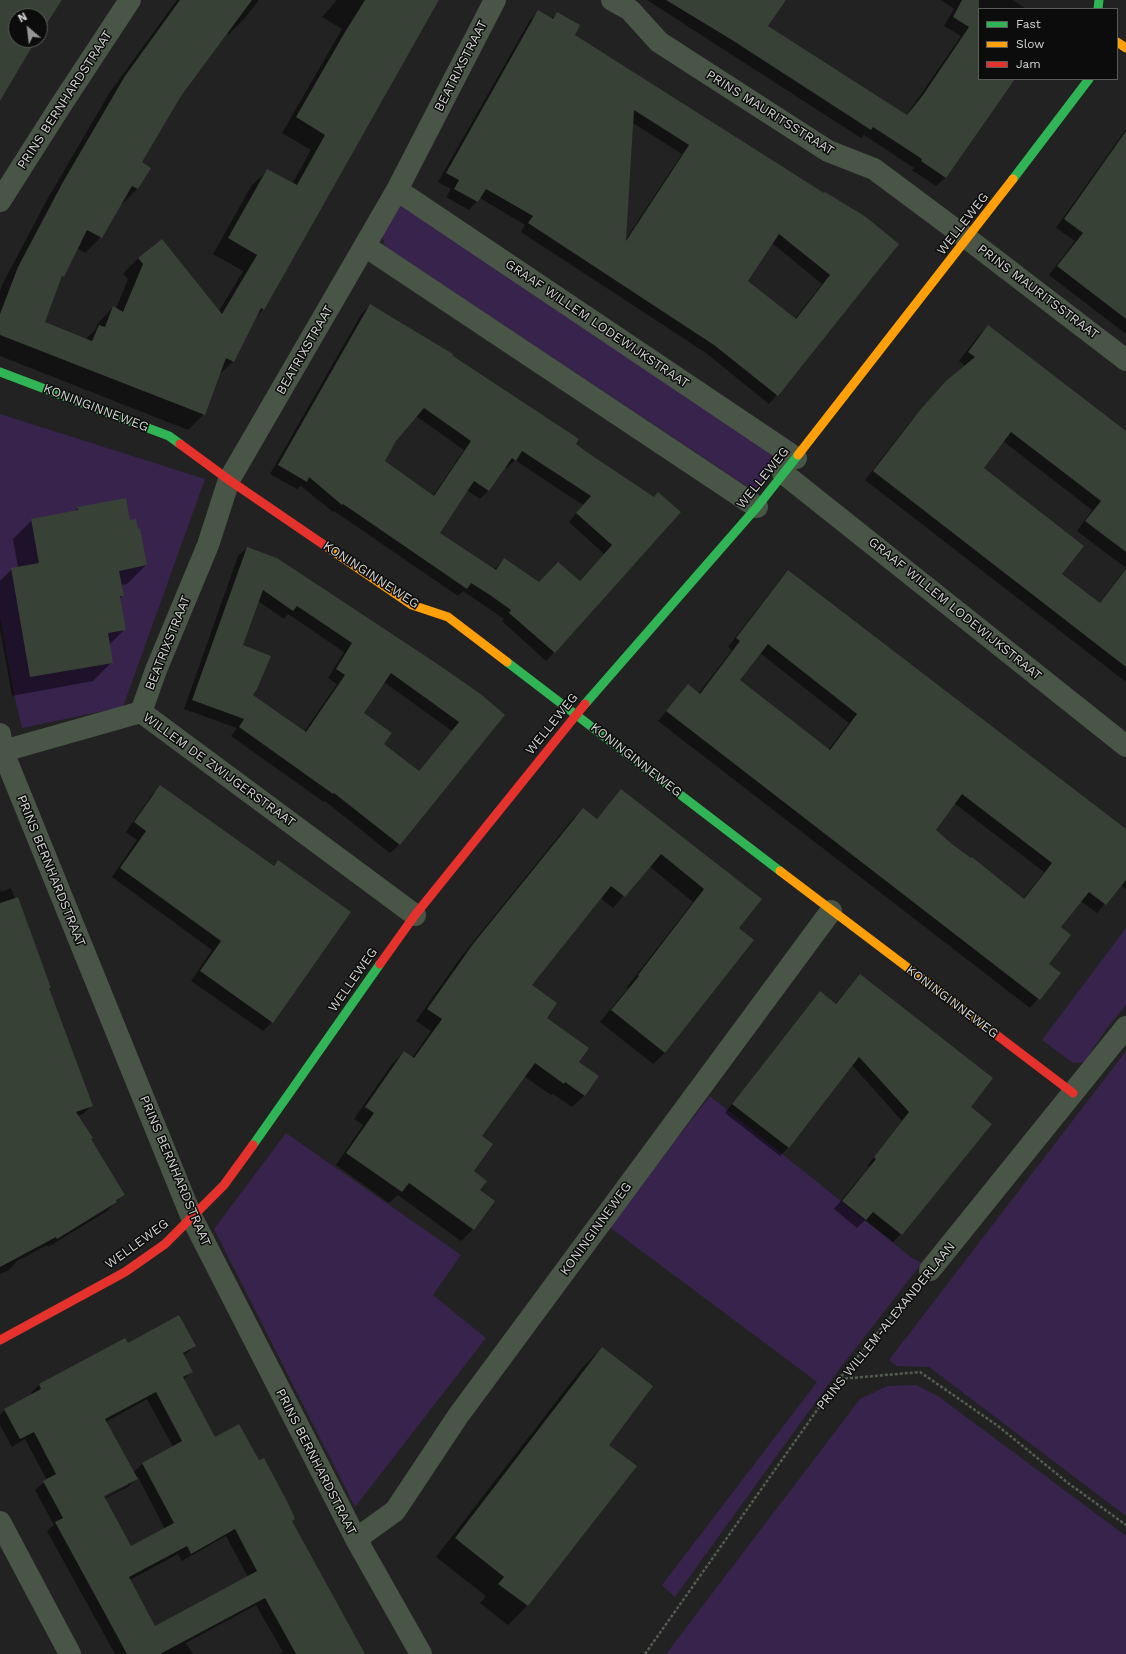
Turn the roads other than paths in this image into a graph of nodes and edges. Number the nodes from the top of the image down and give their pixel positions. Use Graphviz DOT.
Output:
graph roads {
  1 [pos="130,0"];
  2 [pos="495,0"];
  3 [pos="612,0"];
  4 [pos="1088,80"];
  5 [pos="397,190"];
  6 [pos="0,201"];
  7 [pos="968,239"];
  8 [pos="365,246"];
  9 [pos="1126,360"];
  10 [pos="0,372"];
  11 [pos="790,465"];
  12 [pos="229,480"];
  13 [pos="756,507"];
  14 [pos="141,712"];
  15 [pos="576,714"];
  16 [pos="1,746"];
  17 [pos="1126,746"];
  18 [pos="831,911"];
  19 [pos="415,914"];
  20 [pos="1126,1027"];
  21 [pos="1073,1093"];
  22 [pos="192,1218"];
  23 [pos="930,1270"];
  24 [pos="0,1340"];
  25 [pos="0,1522"];
  26 [pos="356,1539"];
  27 [pos="70,1654"];
  28 [pos="421,1654"];
  1 -- 6 [label="street, PRINS BERNHARDSTRAAT"];
  2 -- 5 [label="street, BEATRIXSTRAAT"];
  3 -- 7 [label="street, PRINS MAURITSSTRAAT"];
  4 -- 7 [label="main road, WELLEWEG"];
  5 -- 8 [label="street, BEATRIXSTRAAT"];
  5 -- 11 [label="street, GRAAF WILLEM LODEWIJKSTRAAT"];
  7 -- 9 [label="street, PRINS MAURITSSTRAAT"];
  7 -- 11 [label="main road, WELLEWEG"];
  8 -- 12 [label="street, BEATRIXSTRAAT"];
  8 -- 13 [label="street"];
  10 -- 12 [label="main road, KONINGINNEWEG"];
  11 -- 13 [label="main road, WELLEWEG"];
  11 -- 17 [label="street, GRAAF WILLEM LODEWIJKSTRAAT"];
  12 -- 14 [label="street, BEATRIXSTRAAT"];
  12 -- 15 [label="main road, KONINGINNEWEG"];
  13 -- 15 [label="main road, WELLEWEG"];
  14 -- 16 [label="street, WILLEM DE ZWIJGERSTRAAT"];
  14 -- 19 [label="street, WILLEM DE ZWIJGERSTRAAT"];
  15 -- 18 [label="main road, KONINGINNEWEG"];
  15 -- 19 [label="main road, WELLEWEG"];
  16 -- 22 [label="street, PRINS BERNHARDSTRAAT"];
  18 -- 21 [label="main road, KONINGINNEWEG"];
  18 -- 26 [label="street, KONINGINNEWEG"];
  19 -- 22 [label="main road, WELLEWEG"];
  20 -- 21 [label="street, PRINS WILLEM-ALEXANDERLAAN"];
  21 -- 23 [label="street, PRINS WILLEM-ALEXANDERLAAN"];
  22 -- 24 [label="main road, WELLEWEG"];
  22 -- 26 [label="street, PRINS BERNHARDSTRAAT"];
  25 -- 27 [label="street"];
  26 -- 28 [label="street, PRINS BERNHARDSTRAAT"];
}
